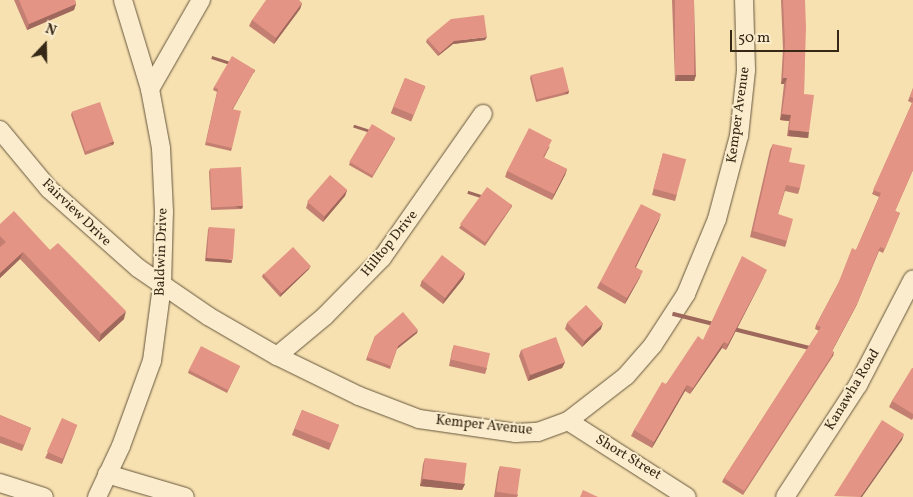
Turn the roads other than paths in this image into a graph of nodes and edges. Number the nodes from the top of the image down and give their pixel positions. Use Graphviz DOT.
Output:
graph roads {
  1 [pos="123,0"];
  2 [pos="201,0"];
  3 [pos="744,0"];
  4 [pos="150,89"];
  5 [pos="483,114"];
  6 [pos="0,130"];
  7 [pos="913,280"];
  8 [pos="162,286"];
  9 [pos="277,356"];
  10 [pos="568,421"];
  11 [pos="108,474"];
  12 [pos="0,483"];
  13 [pos="44,497"];
  14 [pos="96,497"];
  15 [pos="186,497"];
  16 [pos="687,497"];
  17 [pos="785,497"];
  1 -- 4 [label="street, Baldwin Drive"];
  2 -- 4 [label="street"];
  3 -- 10 [label="street, Kemper Avenue"];
  4 -- 8 [label="street, Baldwin Drive"];
  5 -- 9 [label="street, Hilltop Drive"];
  6 -- 8 [label="street, Fairview Drive"];
  7 -- 17 [label="street, Kanawha Road"];
  8 -- 9 [label="street, Kemper Avenue"];
  8 -- 11 [label="street, Baldwin Drive"];
  9 -- 10 [label="street, Kemper Avenue"];
  10 -- 16 [label="street, Short Street"];
  11 -- 14 [label="street, Baldwin Drive"];
  11 -- 15 [label="street"];
  12 -- 13 [label="street"];
}
